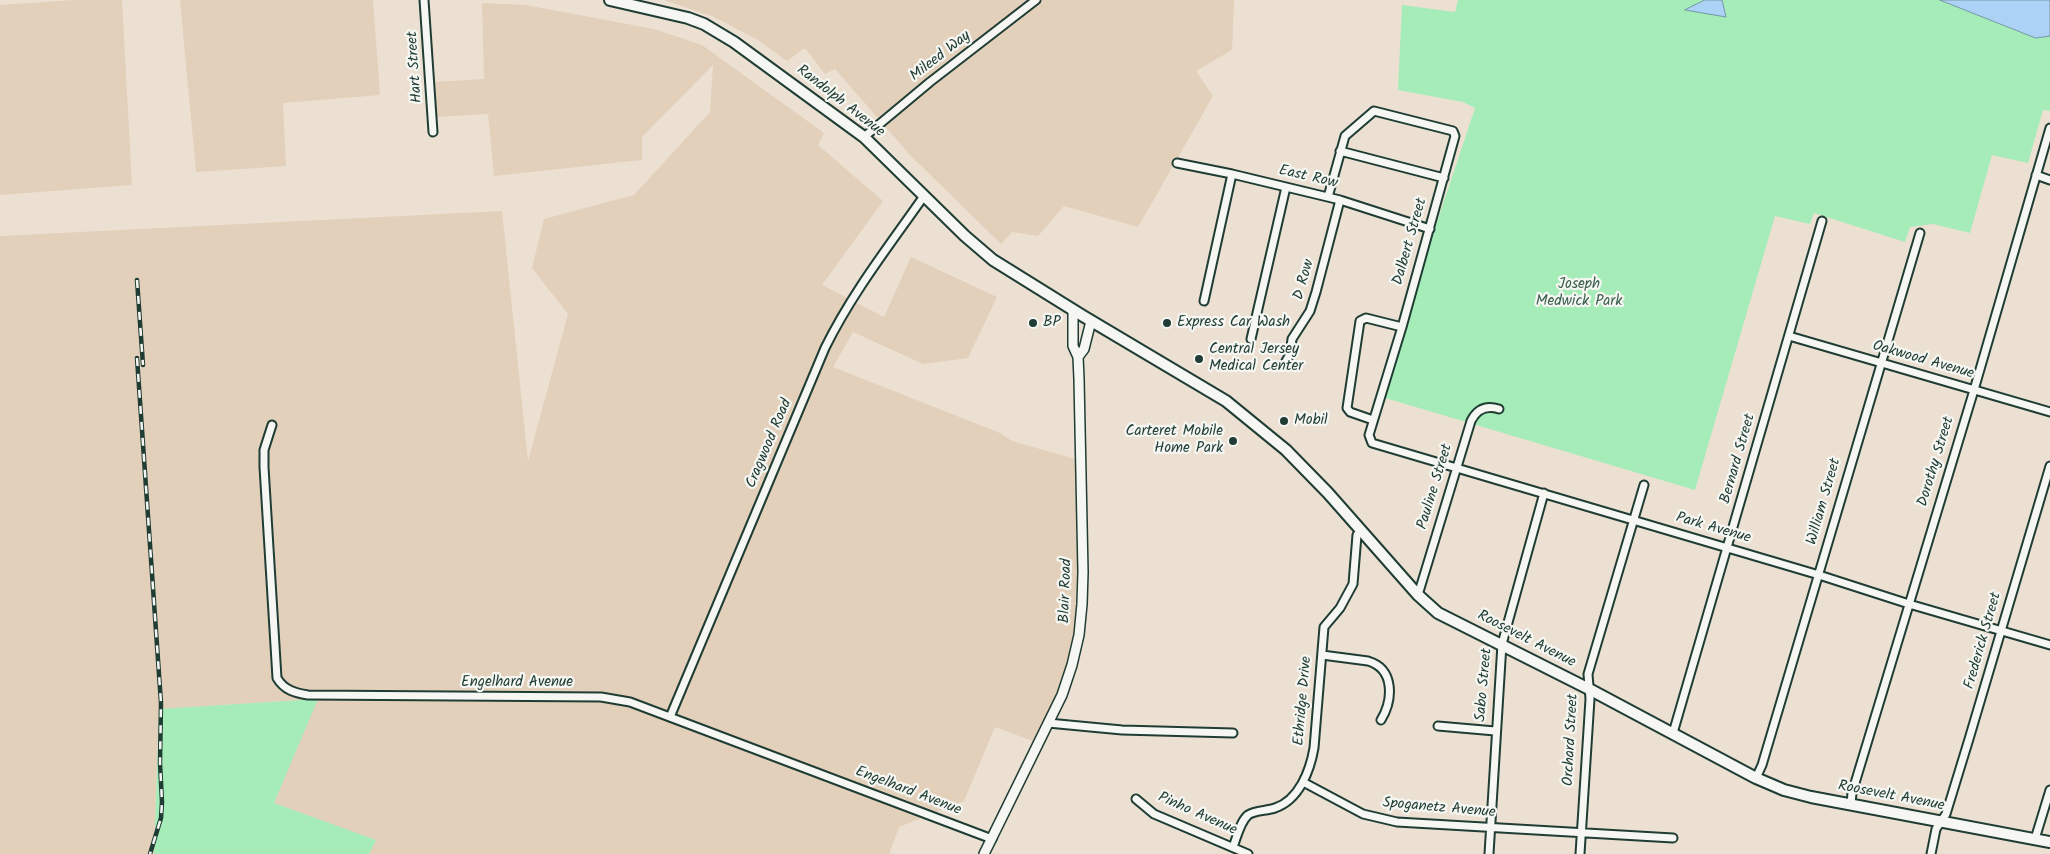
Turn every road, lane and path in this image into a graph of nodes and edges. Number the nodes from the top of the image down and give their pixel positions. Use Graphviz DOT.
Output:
graph roads {
  1 [pos="424,0"];
  2 [pos="610,0"];
  3 [pos="1036,0"];
  4 [pos="2050,128"];
  5 [pos="433,132"];
  6 [pos="864,137"];
  7 [pos="1340,151"];
  8 [pos="1177,163"];
  9 [pos="1232,174"];
  10 [pos="2036,175"];
  11 [pos="1444,178"];
  12 [pos="2050,180"];
  13 [pos="1286,187"];
  14 [pos="924,196"];
  15 [pos="1328,197"];
  16 [pos="1340,200"];
  17 [pos="1822,221"];
  18 [pos="1430,229"];
  19 [pos="1920,233"];
  20 [pos="1204,301"];
  21 [pos="1073,310"];
  22 [pos="1091,321"];
  23 [pos="1402,327"];
  24 [pos="1789,336"];
  25 [pos="1251,339"];
  26 [pos="1078,357"];
  27 [pos="1285,363"];
  28 [pos="1880,364"];
  29 [pos="1974,390"];
  30 [pos="1499,409"];
  31 [pos="2050,412"];
  32 [pos="1373,420"];
  33 [pos="272,425"];
  34 [pos="1369,439"];
  35 [pos="2050,466"];
  36 [pos="1456,468"];
  37 [pos="1644,485"];
  38 [pos="1544,494"];
  39 [pos="1634,521"];
  40 [pos="1361,530"];
  41 [pos="1728,548"];
  42 [pos="1819,575"];
  43 [pos="1418,595"];
  44 [pos="1909,604"];
  45 [pos="2001,631"];
  46 [pos="1502,644"];
  47 [pos="2050,645"];
  48 [pos="1322,655"];
  49 [pos="1589,690"];
  50 [pos="670,717"];
  51 [pos="1381,720"];
  52 [pos="1048,723"];
  53 [pos="1438,726"];
  54 [pos="1495,731"];
  55 [pos="1233,732"];
  56 [pos="1673,733"];
  57 [pos="1756,778"];
  58 [pos="1303,782"];
  59 [pos="2050,790"];
  60 [pos="1136,799"];
  61 [pos="1851,804"];
  62 [pos="1941,822"];
  63 [pos="1491,828"];
  64 [pos="1580,832"];
  65 [pos="1673,838"];
  66 [pos="992,839"];
  67 [pos="2035,840"];
  68 [pos="2050,842"];
  69 [pos="1233,847"];
  70 [pos="984,854"];
  71 [pos="1248,854"];
  72 [pos="1489,854"];
  73 [pos="1580,854"];
  74 [pos="1931,854"];
  1 -- 5 [label="street, Hart Street"];
  2 -- 6 [label="main road, Randolph Avenue"];
  3 -- 6 [label="street, Mileed Way"];
  4 -- 10 [label="street, Dorothy Street"];
  6 -- 14 [label="main road, Randolph Avenue"];
  7 -- 11 [label="street"];
  7 -- 11 [label="street, Dalbert Street"];
  7 -- 15 [label="street"];
  8 -- 9 [label="street, East Row"];
  9 -- 13 [label="street, East Row"];
  9 -- 20 [label="street"];
  10 -- 12 [label="street"];
  10 -- 29 [label="street, Dorothy Street"];
  11 -- 18 [label="street, Dalbert Street"];
  13 -- 15 [label="street, East Row"];
  13 -- 25 [label="street"];
  14 -- 21 [label="main road, Randolph Avenue"];
  14 -- 50 [label="street, Cragwood Road"];
  15 -- 16 [label="street, East Row"];
  16 -- 18 [label="street, East Row"];
  16 -- 27 [label="street, D Row"];
  17 -- 24 [label="street, Bernard Street"];
  18 -- 23 [label="street, Dalbert Street"];
  19 -- 28 [label="street, William Street"];
  21 -- 22 [label="main road, Roosevelt Avenue"];
  21 -- 26 [label="street, Blair Road"];
  22 -- 26 [label="street"];
  22 -- 40 [label="main road, Roosevelt Avenue"];
  23 -- 32 [label="street, Dalbert Street"];
  23 -- 32 [label="street"];
  24 -- 28 [label="street, Oakwood Avenue"];
  24 -- 41 [label="street, Bernard Street"];
  26 -- 52 [label="street, Blair Road"];
  28 -- 29 [label="street, Oakwood Avenue"];
  28 -- 42 [label="street, William Street"];
  29 -- 31 [label="street, Oakwood Avenue"];
  29 -- 44 [label="street, Dorothy Street"];
  30 -- 36 [label="street, Pauline Street"];
  32 -- 34 [label="street, Dalbert Street"];
  33 -- 50 [label="street, Engelhard Avenue"];
  34 -- 36 [label="street, Park Avenue"];
  35 -- 45 [label="street, Frederick Street"];
  36 -- 38 [label="street, Park Avenue"];
  36 -- 43 [label="street, Pauline Street"];
  37 -- 39 [label="street, Orchard Street"];
  38 -- 39 [label="street, Park Avenue"];
  38 -- 46 [label="street, Sabo Street"];
  39 -- 41 [label="street, Park Avenue"];
  39 -- 49 [label="street, Orchard Street"];
  40 -- 43 [label="main road, Roosevelt Avenue"];
  40 -- 48 [label="street, Ethridge Drive"];
  41 -- 42 [label="street, Park Avenue"];
  41 -- 56 [label="street, Bernard Street"];
  42 -- 44 [label="street, Park Avenue"];
  42 -- 57 [label="street, William Street"];
  43 -- 46 [label="main road, Roosevelt Avenue"];
  44 -- 45 [label="street, Park Avenue"];
  44 -- 61 [label="street, Dorothy Street"];
  45 -- 47 [label="street, Park Avenue"];
  45 -- 62 [label="street, Frederick Street"];
  46 -- 49 [label="main road, Roosevelt Avenue"];
  46 -- 54 [label="street, Sabo Street"];
  48 -- 51 [label="street"];
  48 -- 58 [label="street, Ethridge Drive"];
  49 -- 56 [label="main road, Roosevelt Avenue"];
  49 -- 64 [label="street, Orchard Street"];
  50 -- 66 [label="street, Engelhard Avenue"];
  52 -- 55 [label="street"];
  52 -- 66 [label="street, Blair Road"];
  53 -- 54 [label="street"];
  54 -- 63 [label="street, Sabo Street"];
  56 -- 57 [label="main road, Roosevelt Avenue"];
  57 -- 61 [label="main road, Roosevelt Avenue"];
  58 -- 63 [label="street, Spoganetz Avenue"];
  58 -- 69 [label="street, Ethridge Drive"];
  59 -- 67 [label="street"];
  60 -- 69 [label="street, Pinho Avenue"];
  61 -- 62 [label="main road, Roosevelt Avenue"];
  62 -- 67 [label="main road, Roosevelt Avenue"];
  62 -- 74 [label="street, Frederick Street"];
  63 -- 64 [label="street, Spoganetz Avenue"];
  63 -- 72 [label="street, Sabo Street"];
  64 -- 65 [label="street, Spoganetz Avenue"];
  64 -- 73 [label="street, Orchard Street"];
  66 -- 70 [label="street, Blair Road"];
  67 -- 68 [label="main road, Roosevelt Avenue"];
  69 -- 71 [label="street, Pinho Avenue"];
}
